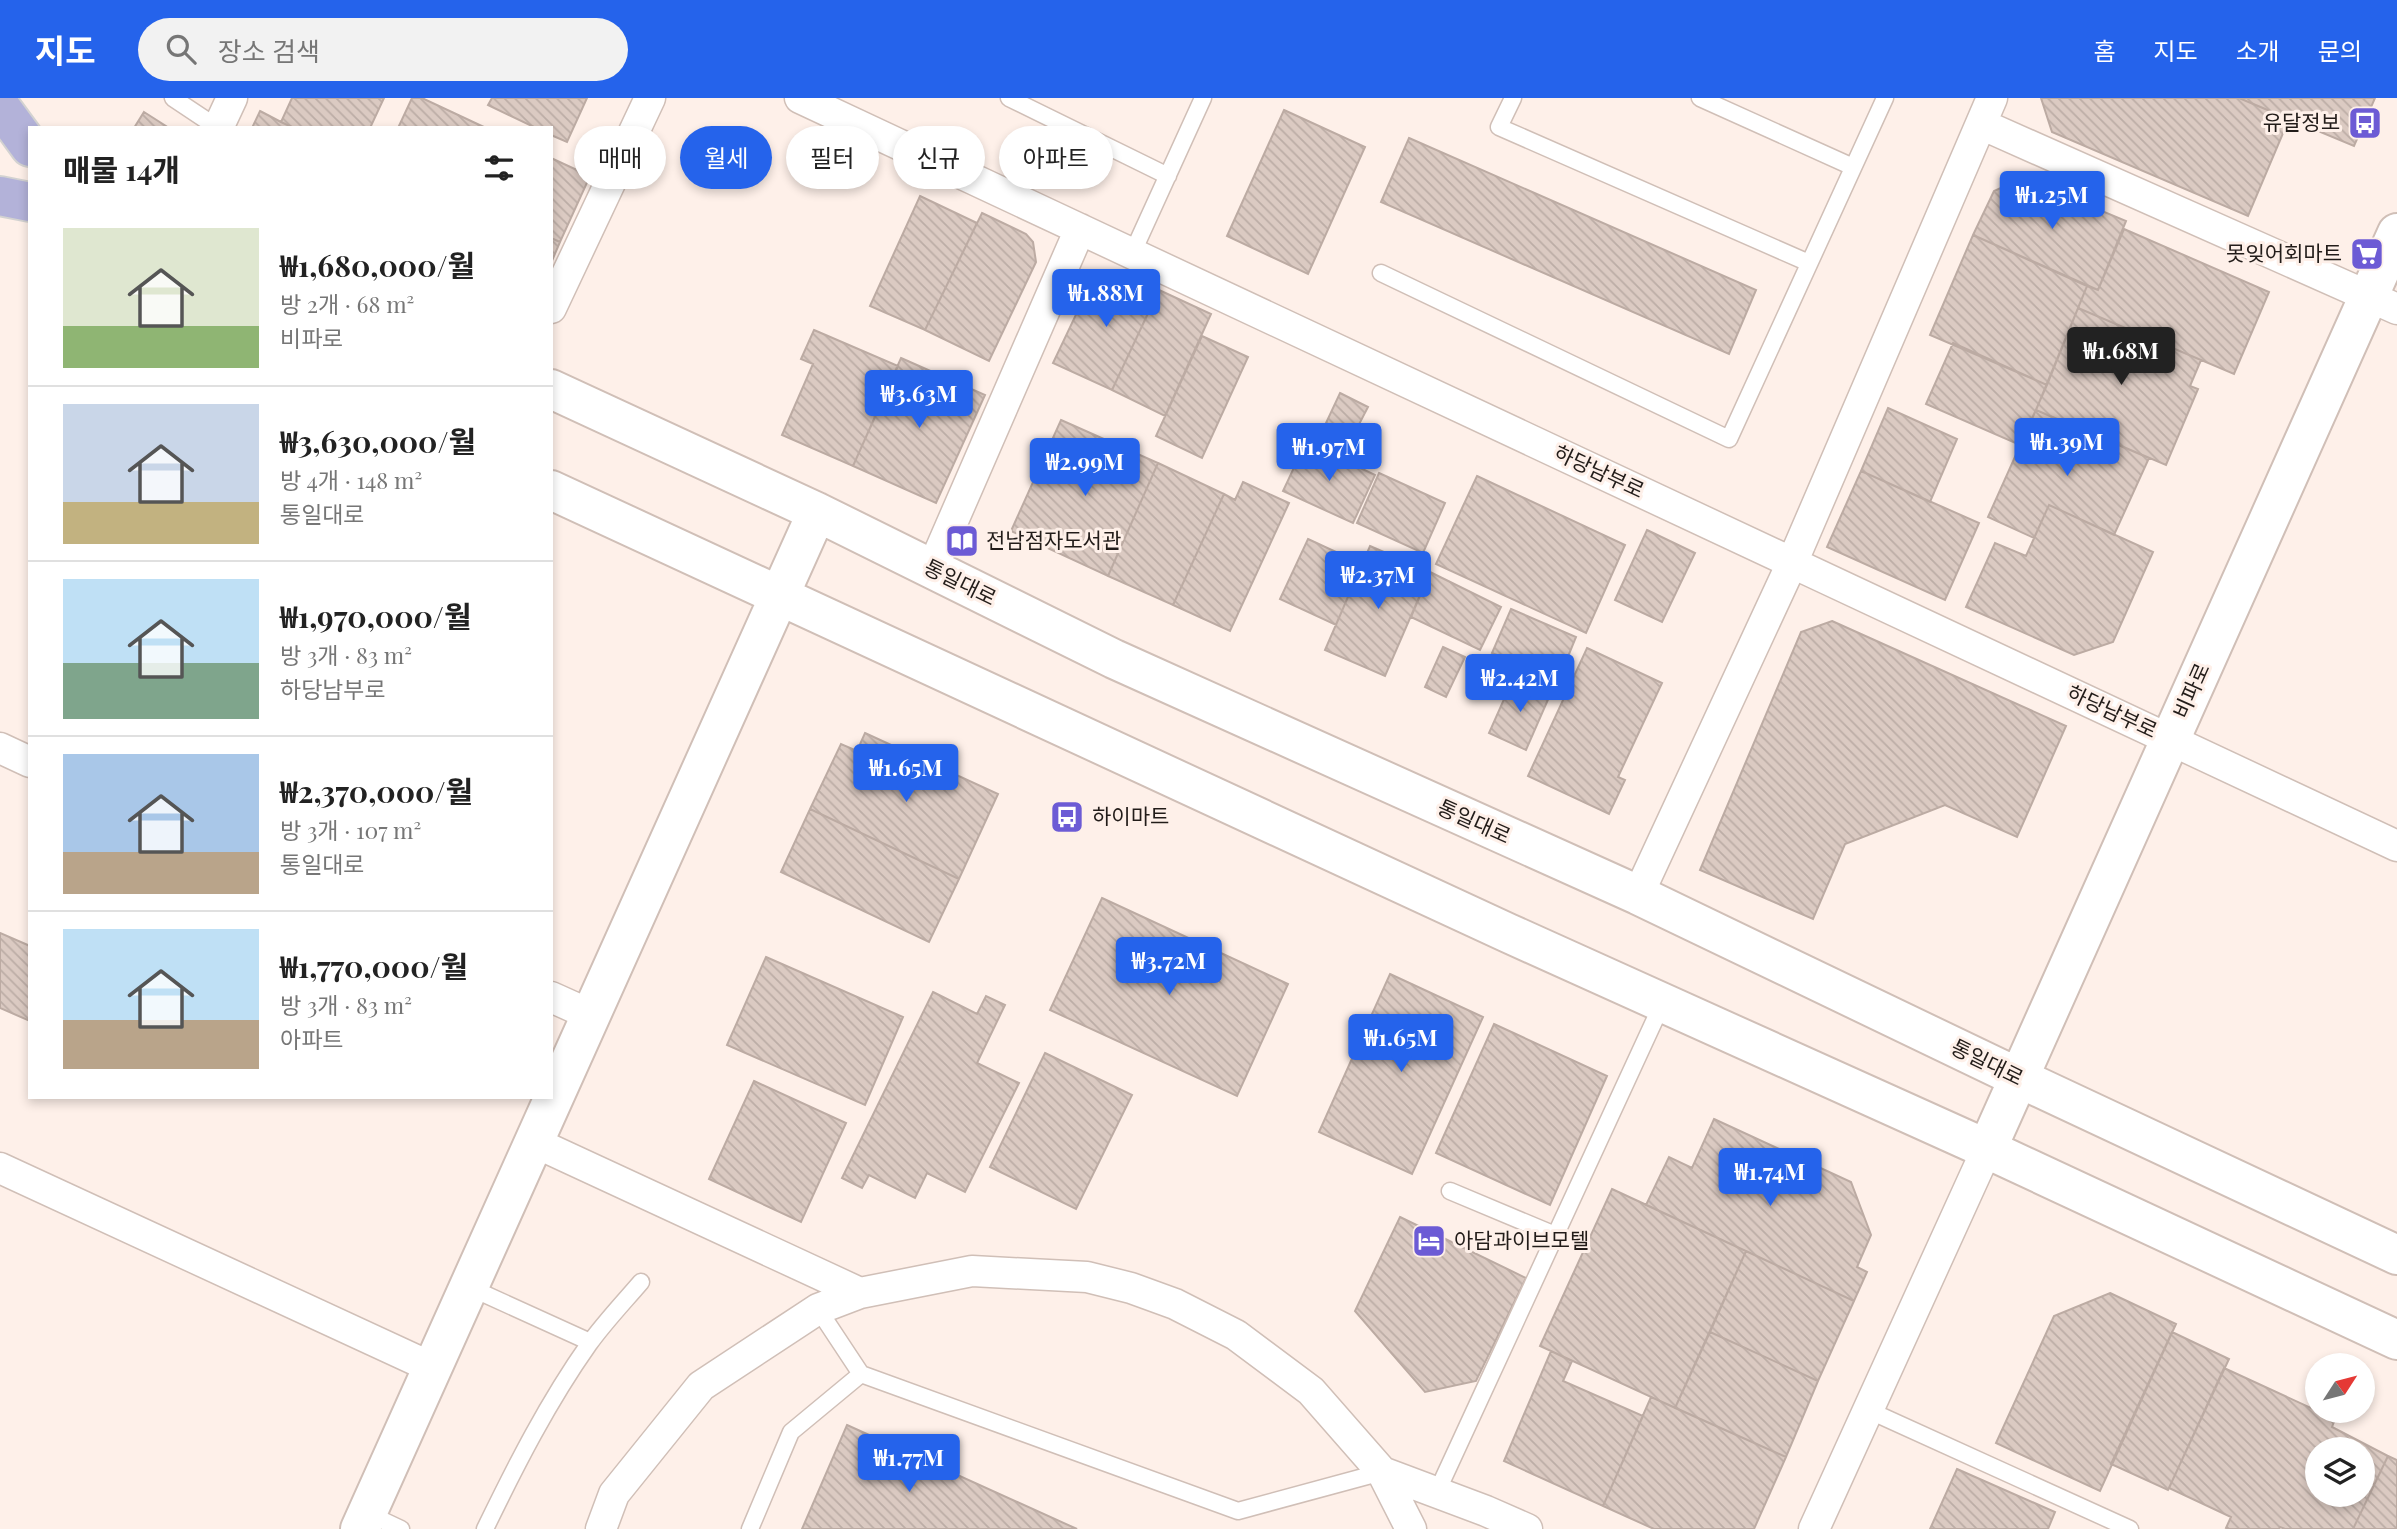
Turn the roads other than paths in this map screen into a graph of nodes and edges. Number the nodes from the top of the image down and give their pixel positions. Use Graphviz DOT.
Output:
graph roads {
  1 [pos="173,98"];
  2 [pos="232,98"];
  3 [pos="650,98"];
  4 [pos="800,98"];
  5 [pos="1009,98"];
  6 [pos="1203,98"];
  7 [pos="1513,98"];
  8 [pos="1700,98"];
  9 [pos="1885,98"];
  10 [pos="0,106"];
  11 [pos="1986,111"];
  12 [pos="215,126"];
  13 [pos="219,126"];
  14 [pos="28,144"];
  15 [pos="1853,167"];
  16 [pos="1168,176"];
  17 [pos="0,181"];
  18 [pos="0,196"];
  19 [pos="28,199"];
  20 [pos="28,200"];
  21 [pos="1080,229"];
  22 [pos="2397,233"];
  23 [pos="1132,254"];
  24 [pos="1809,263"];
  25 [pos="1381,273"];
  26 [pos="2383,303"];
  27 [pos="553,304"];
  28 [pos="553,390"];
  29 [pos="553,491"];
  30 [pos="817,512"];
  31 [pos="1792,563"];
  32 [pos="932,569"];
  33 [pos="779,597"];
  34 [pos="2170,740"];
  35 [pos="0,748"];
  36 [pos="28,761"];
  37 [pos="2397,846"];
  38 [pos="1638,895"];
  39 [pos="553,998"];
  40 [pos="1663,1002"];
  41 [pos="591,1016"];
  42 [pos="2019,1078"];
  43 [pos="534,1142"];
  44 [pos="1987,1149"];
  45 [pos="0,1168"];
  46 [pos="1450,1191"];
  47 [pos="1555,1235"];
  48 [pos="2397,1255"];
  49 [pos="641,1282"];
  50 [pos="469,1287"];
  51 [pos="860,1293"];
  52 [pos="818,1309"];
  53 [pos="2397,1340"];
  54 [pos="590,1342"];
  55 [pos="433,1368"];
  56 [pos="861,1374"];
  57 [pos="1868,1410"];
  58 [pos="1382,1472"];
  59 [pos="1437,1492"];
  60 [pos="376,1524"];
  61 [pos="485,1529"];
  62 [pos="601,1529"];
  63 [pos="750,1529"];
  64 [pos="1410,1529"];
  65 [pos="1527,1529"];
  66 [pos="1814,1529"];
  67 [pos="2130,1529"];
  1 -- 12 [label="lane"];
  2 -- 13 [label="street"];
  3 -- 27 [label="street"];
  4 -- 21 [label="street, 하당남부로"];
  5 -- 16 [label="lane"];
  6 -- 16 [label="lane"];
  7 -- 24 [label="lane"];
  8 -- 15 [label="lane"];
  9 -- 15 [label="lane"];
  10 -- 14 [label="main road"];
  11 -- 26 [label="street"];
  11 -- 31 [label="street"];
  15 -- 24 [label="lane"];
  16 -- 23 [label="lane"];
  17 -- 19 [label="street"];
  18 -- 20 [label="main road"];
  21 -- 23 [label="street, 하당남부로"];
  21 -- 32 [label="street"];
  22 -- 26 [label="street, 비파로"];
  23 -- 31 [label="street, 하당남부로"];
  24 -- 25 [label="lane"];
  26 -- 34 [label="street, 비파로"];
  28 -- 30 [label="street, 통일대로"];
  29 -- 33 [label="street"];
  30 -- 32 [label="street, 통일대로"];
  30 -- 33 [label="street"];
  31 -- 34 [label="street, 하당남부로"];
  31 -- 38 [label="street"];
  32 -- 38 [label="street, 통일대로"];
  33 -- 40 [label="street"];
  33 -- 41 [label="street"];
  34 -- 37 [label="street, 하당남부로"];
  34 -- 42 [label="street, 비파로"];
  35 -- 36 [label="street"];
  38 -- 42 [label="street, 통일대로"];
  39 -- 41 [label="street"];
  40 -- 44 [label="street"];
  40 -- 47 [label="lane"];
  41 -- 43 [label="street"];
  42 -- 44 [label="street, 비파로"];
  42 -- 48 [label="street, 통일대로"];
  43 -- 50 [label="street"];
  43 -- 51 [label="street"];
  44 -- 53 [label="street"];
  44 -- 57 [label="street"];
  45 -- 55 [label="street"];
  46 -- 47 [label="lane"];
  47 -- 59 [label="lane"];
  49 -- 54 [label="lane"];
  50 -- 54 [label="lane"];
  50 -- 55 [label="street"];
  51 -- 52 [label="street"];
  51 -- 58 [label="street"];
  52 -- 56 [label="lane"];
  52 -- 62 [label="street"];
  54 -- 61 [label="lane"];
  55 -- 60 [label="street"];
  56 -- 58 [label="lane"];
  56 -- 63 [label="lane"];
  57 -- 66 [label="street"];
  57 -- 67 [label="lane"];
  58 -- 59 [label="street"];
  58 -- 64 [label="street"];
  59 -- 65 [label="street"];
}
